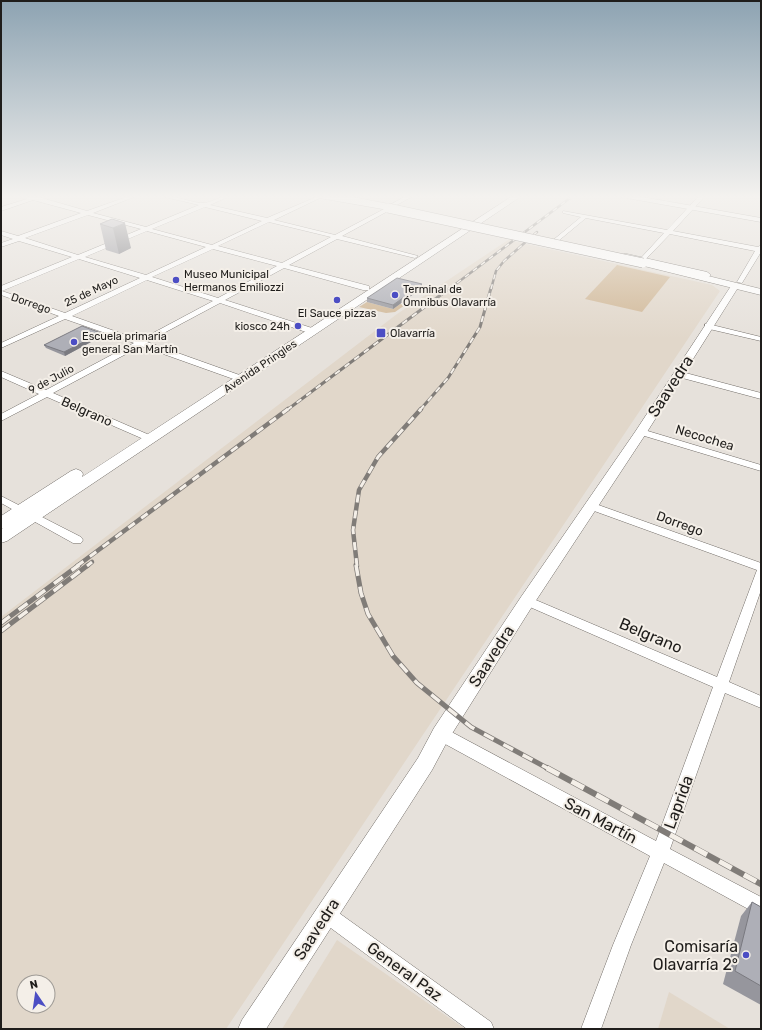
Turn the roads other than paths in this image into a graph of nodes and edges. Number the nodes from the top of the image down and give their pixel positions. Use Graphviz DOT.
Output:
graph roads {
  1 [pos="32,243"];
  2 [pos="113,243"];
  3 [pos="198,243"];
  4 [pos="220,243"];
  5 [pos="324,243"];
  6 [pos="364,243"];
  7 [pos="437,243"];
  8 [pos="440,243"];
  9 [pos="547,243"];
  10 [pos="556,243"];
  11 [pos="564,243"];
  12 [pos="657,243"];
  13 [pos="728,243"];
  14 [pos="212,247"];
  15 [pos="760,249"];
  16 [pos="415,256"];
  17 [pos="79,257"];
  18 [pos="642,261"];
  19 [pos="283,266"];
  20 [pos="692,276"];
  21 [pos="145,278"];
  22 [pos="737,284"];
  23 [pos="761,287"];
  24 [pos="1,288"];
  25 [pos="366,288"];
  26 [pos="761,292"];
  27 [pos="1,293"];
  28 [pos="218,300"];
  29 [pos="66,316"];
  30 [pos="708,326"];
  31 [pos="308,329"];
  32 [pos="761,339"];
  33 [pos="140,343"];
  34 [pos="1,346"];
  35 [pos="1,374"];
  36 [pos="678,374"];
  37 [pos="236,377"];
  38 [pos="48,393"];
  39 [pos="761,396"];
  40 [pos="1,418"];
  41 [pos="641,432"];
  42 [pos="145,436"];
  43 [pos="761,468"];
  44 [pos="1,499"];
  45 [pos="590,506"];
  46 [pos="27,513"];
  47 [pos="1,523"];
  48 [pos="1,537"];
  49 [pos="77,540"];
  50 [pos="761,567"];
  51 [pos="761,573"];
  52 [pos="527,600"];
  53 [pos="721,684"];
  54 [pos="761,702"];
  55 [pos="441,734"];
  56 [pos="660,852"];
  57 [pos="761,907"];
  58 [pos="326,914"];
  59 [pos="251,1029"];
  60 [pos="484,1029"];
  61 [pos="591,1029"];
  1 -- 17 [label="street"];
  2 -- 17 [label="street"];
  3 -- 14 [label="street"];
  4 -- 14 [label="street, 25 de Mayo"];
  5 -- 19 [label="street, 9 de Julio"];
  6 -- 16 [label="street"];
  7 -- 16 [label="main road, Avenida Pringles"];
  8 -- 31 [label="main road, Avenida Pringles"];
  9 -- 20 [label="street"];
  10 -- 18 [label="main road, bridge"];
  11 -- 18 [label="street"];
  12 -- 18 [label="street"];
  13 -- 15 [label="street"];
  14 -- 19 [label="street"];
  14 -- 21 [label="street, 25 de Mayo"];
  15 -- 22 [label="street, Saavedra"];
  16 -- 25 [label="main road, Avenida Pringles"];
  17 -- 21 [label="street"];
  17 -- 24 [label="street"];
  18 -- 20 [label="main road"];
  18 -- 22 [label="main road"];
  19 -- 25 [label="street"];
  19 -- 28 [label="street, 9 de Julio"];
  20 -- 22 [label="main road"];
  21 -- 28 [label="street"];
  21 -- 29 [label="street, 25 de Mayo"];
  22 -- 23 [label="main road"];
  22 -- 26 [label="main road"];
  22 -- 30 [label="street, Saavedra"];
  25 -- 31 [label="main road, Avenida Pringles"];
  27 -- 29 [label="street, Dorrego"];
  28 -- 31 [label="street"];
  28 -- 33 [label="street, 9 de Julio"];
  29 -- 33 [label="street, Dorrego"];
  29 -- 34 [label="street, 25 de Mayo"];
  30 -- 32 [label="street"];
  30 -- 36 [label="street, Saavedra"];
  31 -- 37 [label="main road, Avenida Pringles"];
  33 -- 37 [label="street, Dorrego"];
  33 -- 38 [label="street, 9 de Julio"];
  35 -- 38 [label="street, Belgrano"];
  36 -- 39 [label="street"];
  36 -- 41 [label="street, Saavedra"];
  37 -- 42 [label="main road, Avenida Pringles"];
  38 -- 40 [label="street, 9 de Julio"];
  38 -- 42 [label="street, Belgrano"];
  41 -- 43 [label="street, Necochea"];
  41 -- 45 [label="street, Saavedra"];
  42 -- 46 [label="main road, Avenida Pringles"];
  44 -- 46 [label="street"];
  45 -- 50 [label="street, Dorrego"];
  45 -- 52 [label="street, Saavedra"];
  46 -- 47 [label="main road, Avenida Pringles"];
  46 -- 48 [label="main road, Avenida Pringles"];
  46 -- 49 [label="street"];
  51 -- 53 [label="street, Laprida"];
  52 -- 53 [label="street, Belgrano"];
  52 -- 55 [label="street, Saavedra"];
  53 -- 54 [label="street, Belgrano"];
  53 -- 56 [label="street, Laprida"];
  55 -- 56 [label="street, San Martín"];
  55 -- 58 [label="street, Saavedra"];
  56 -- 57 [label="street, San Martín"];
  56 -- 61 [label="street, Laprida"];
  58 -- 59 [label="street, Saavedra"];
  58 -- 60 [label="street, General Paz"];
}
